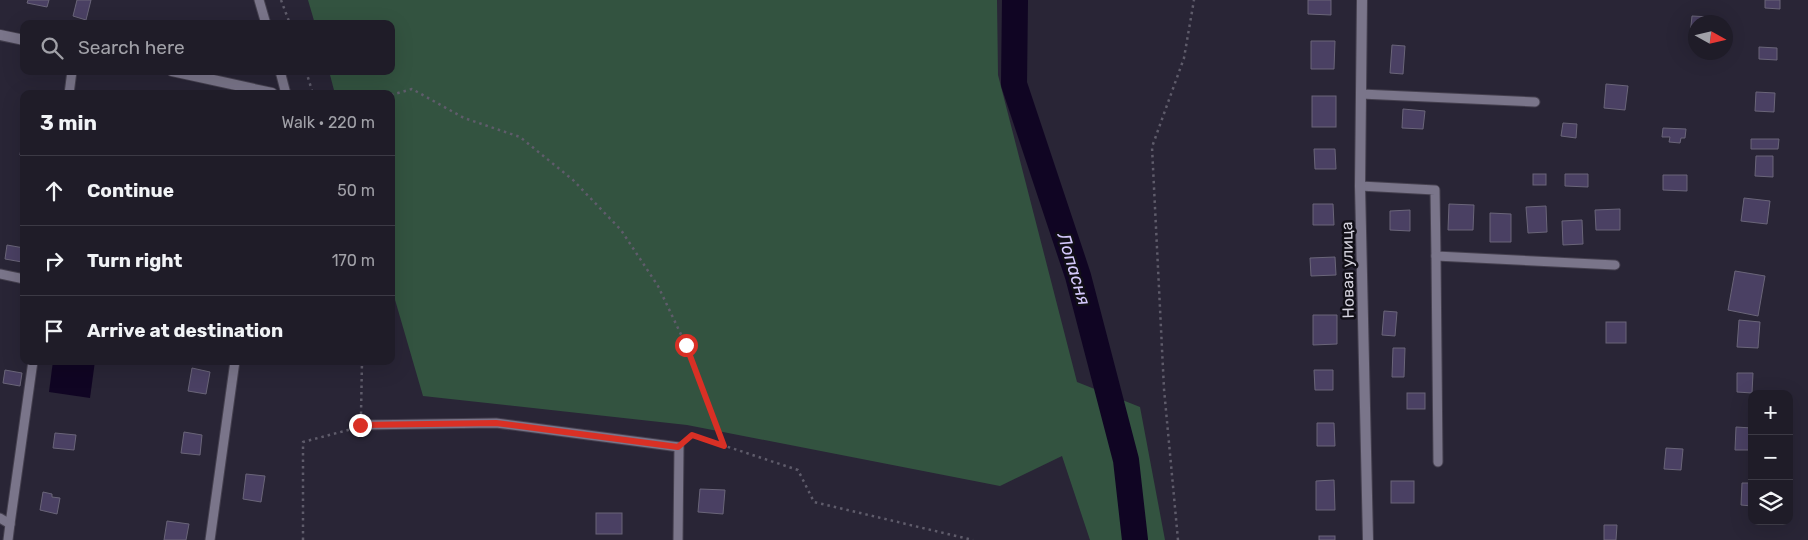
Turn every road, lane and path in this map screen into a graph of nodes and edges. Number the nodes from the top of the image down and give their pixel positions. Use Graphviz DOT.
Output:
graph roads {
  1 [pos="260,0"];
  2 [pos="281,0"];
  3 [pos="1194,0"];
  4 [pos="1362,0"];
  5 [pos="265,20"];
  6 [pos="288,20"];
  7 [pos="0,35"];
  8 [pos="20,39"];
  9 [pos="71,75"];
  10 [pos="190,75"];
  11 [pos="281,75"];
  12 [pos="307,75"];
  13 [pos="70,90"];
  14 [pos="258,90"];
  15 [pos="285,90"];
  16 [pos="312,90"];
  17 [pos="395,94"];
  18 [pos="1361,94"];
  19 [pos="1535,102"];
  20 [pos="1360,186"];
  21 [pos="1436,256"];
  22 [pos="1615,265"];
  23 [pos="0,274"];
  24 [pos="20,278"];
  25 [pos="32,365"];
  26 [pos="234,365"];
  27 [pos="362,365"];
  28 [pos="360,425"];
  29 [pos="724,446"];
  30 [pos="678,447"];
  31 [pos="1438,462"];
  32 [pos="0,518"];
  33 [pos="10,524"];
  34 [pos="8,540"];
  35 [pos="210,540"];
  36 [pos="303,540"];
  37 [pos="678,540"];
  38 [pos="973,540"];
  39 [pos="1178,540"];
  40 [pos="1368,540"];
  1 -- 5 [label="lane"];
  2 -- 6 [label="path"];
  3 -- 39 [label="path"];
  4 -- 18 [label="street, Новая улица"];
  7 -- 8 [label="street"];
  9 -- 13 [label="lane"];
  10 -- 14 [label="street"];
  11 -- 15 [label="lane"];
  12 -- 16 [label="path"];
  17 -- 29 [label="path"];
  18 -- 19 [label="lane"];
  18 -- 20 [label="street, Новая улица"];
  20 -- 21 [label="lane"];
  20 -- 40 [label="street, Новая улица"];
  21 -- 22 [label="lane"];
  21 -- 31 [label="lane"];
  23 -- 24 [label="lane"];
  25 -- 33 [label="lane"];
  26 -- 35 [label="lane"];
  27 -- 28 [label="path"];
  28 -- 30 [label="lane"];
  28 -- 36 [label="path"];
  29 -- 30 [label="path"];
  29 -- 38 [label="path"];
  30 -- 37 [label="lane"];
  32 -- 33 [label="lane"];
  33 -- 34 [label="lane"];
}
